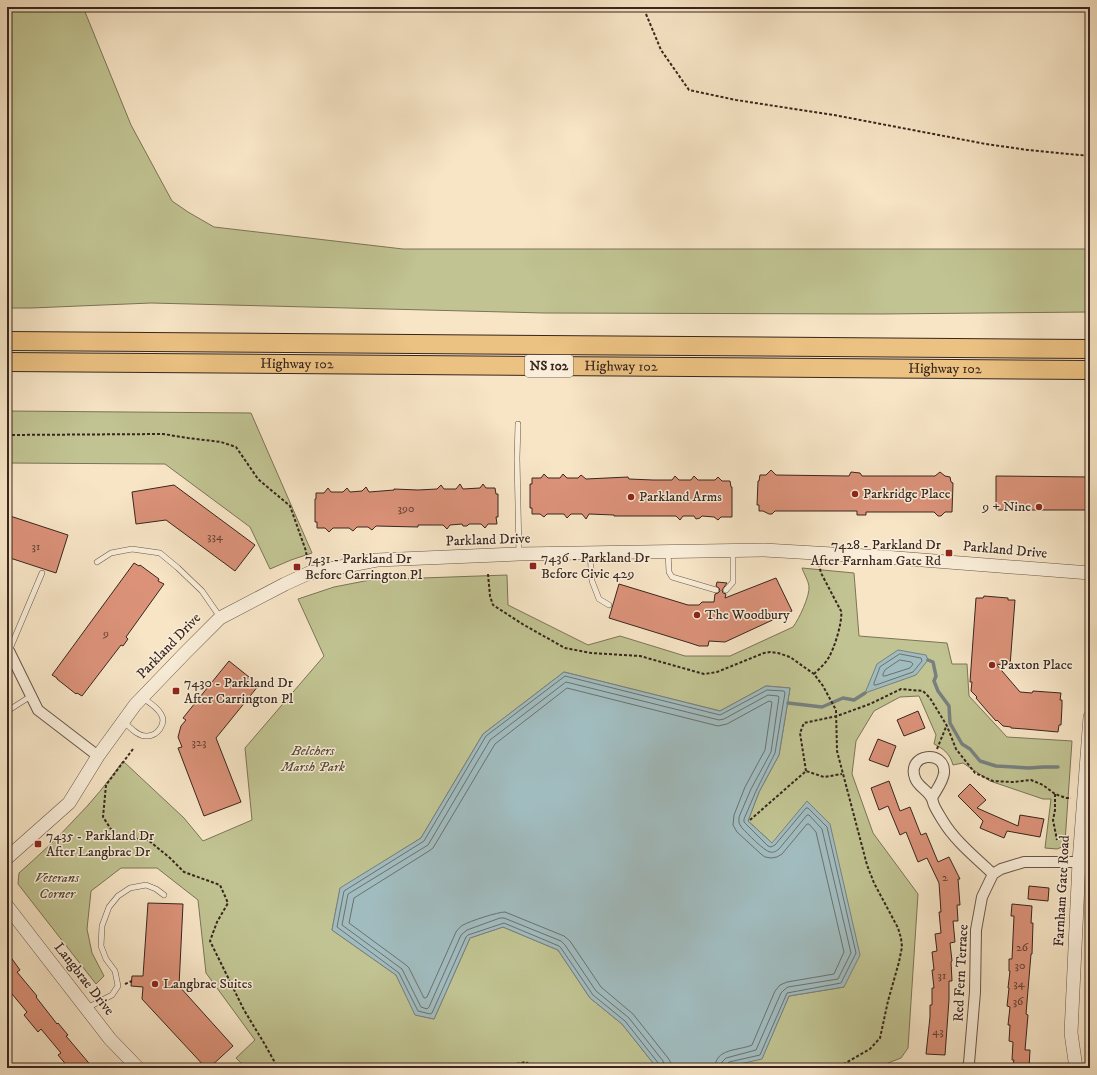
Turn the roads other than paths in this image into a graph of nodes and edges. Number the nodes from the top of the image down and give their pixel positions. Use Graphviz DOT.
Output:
graph roads {
  1 [pos="7,341"];
  2 [pos="1090,348"];
  3 [pos="7,362"];
  4 [pos="1090,370"];
  5 [pos="518,424"];
  6 [pos="733,551"];
  7 [pos="668,552"];
  8 [pos="589,553"];
  9 [pos="518,554"];
  10 [pos="97,562"];
  11 [pos="42,573"];
  12 [pos="1090,573"];
  13 [pos="716,590"];
  14 [pos="726,590"];
  15 [pos="609,605"];
  16 [pos="220,618"];
  17 [pos="8,651"];
  18 [pos="31,696"];
  19 [pos="142,697"];
  20 [pos="7,716"];
  21 [pos="1090,717"];
  22 [pos="123,722"];
  23 [pos="98,756"];
  24 [pos="932,798"];
  25 [pos="7,858"];
  26 [pos="1084,863"];
  27 [pos="993,874"];
  28 [pos="164,895"];
  29 [pos="7,906"];
  30 [pos="86,1008"];
  31 [pos="138,1068"];
  32 [pos="967,1068"];
  33 [pos="1076,1068"];
  1 -- 2 [label="highway, Highway 102 / NS 102"];
  3 -- 4 [label="highway, Highway 102 / NS 102"];
  5 -- 9 [label="lane"];
  6 -- 7 [label="street, Parkland Drive"];
  6 -- 12 [label="street, Parkland Drive"];
  6 -- 14 [label="lane"];
  7 -- 8 [label="street, Parkland Drive"];
  7 -- 13 [label="lane"];
  8 -- 9 [label="street, Parkland Drive"];
  8 -- 15 [label="lane"];
  9 -- 16 [label="street, Parkland Drive"];
  10 -- 16 [label="lane"];
  11 -- 17 [label="lane"];
  16 -- 19 [label="street, Parkland Drive"];
  17 -- 18 [label="street"];
  18 -- 20 [label="lane"];
  18 -- 23 [label="street"];
  19 -- 22 [label="street, Parkland Drive"];
  19 -- 22 [label="lane"];
  21 -- 26 [label="street, Farnham Gate Road"];
  22 -- 23 [label="street, Parkland Drive"];
  23 -- 25 [label="street, Parkland Drive"];
  24 -- 24 [label="street"];
  24 -- 27 [label="street"];
  26 -- 27 [label="street"];
  26 -- 33 [label="street, Farnham Gate Road"];
  27 -- 32 [label="street, Red Fern Terrace"];
  28 -- 30 [label="lane"];
  29 -- 30 [label="street, Langbrae Drive"];
  30 -- 31 [label="street, Langbrae Drive"];
}
